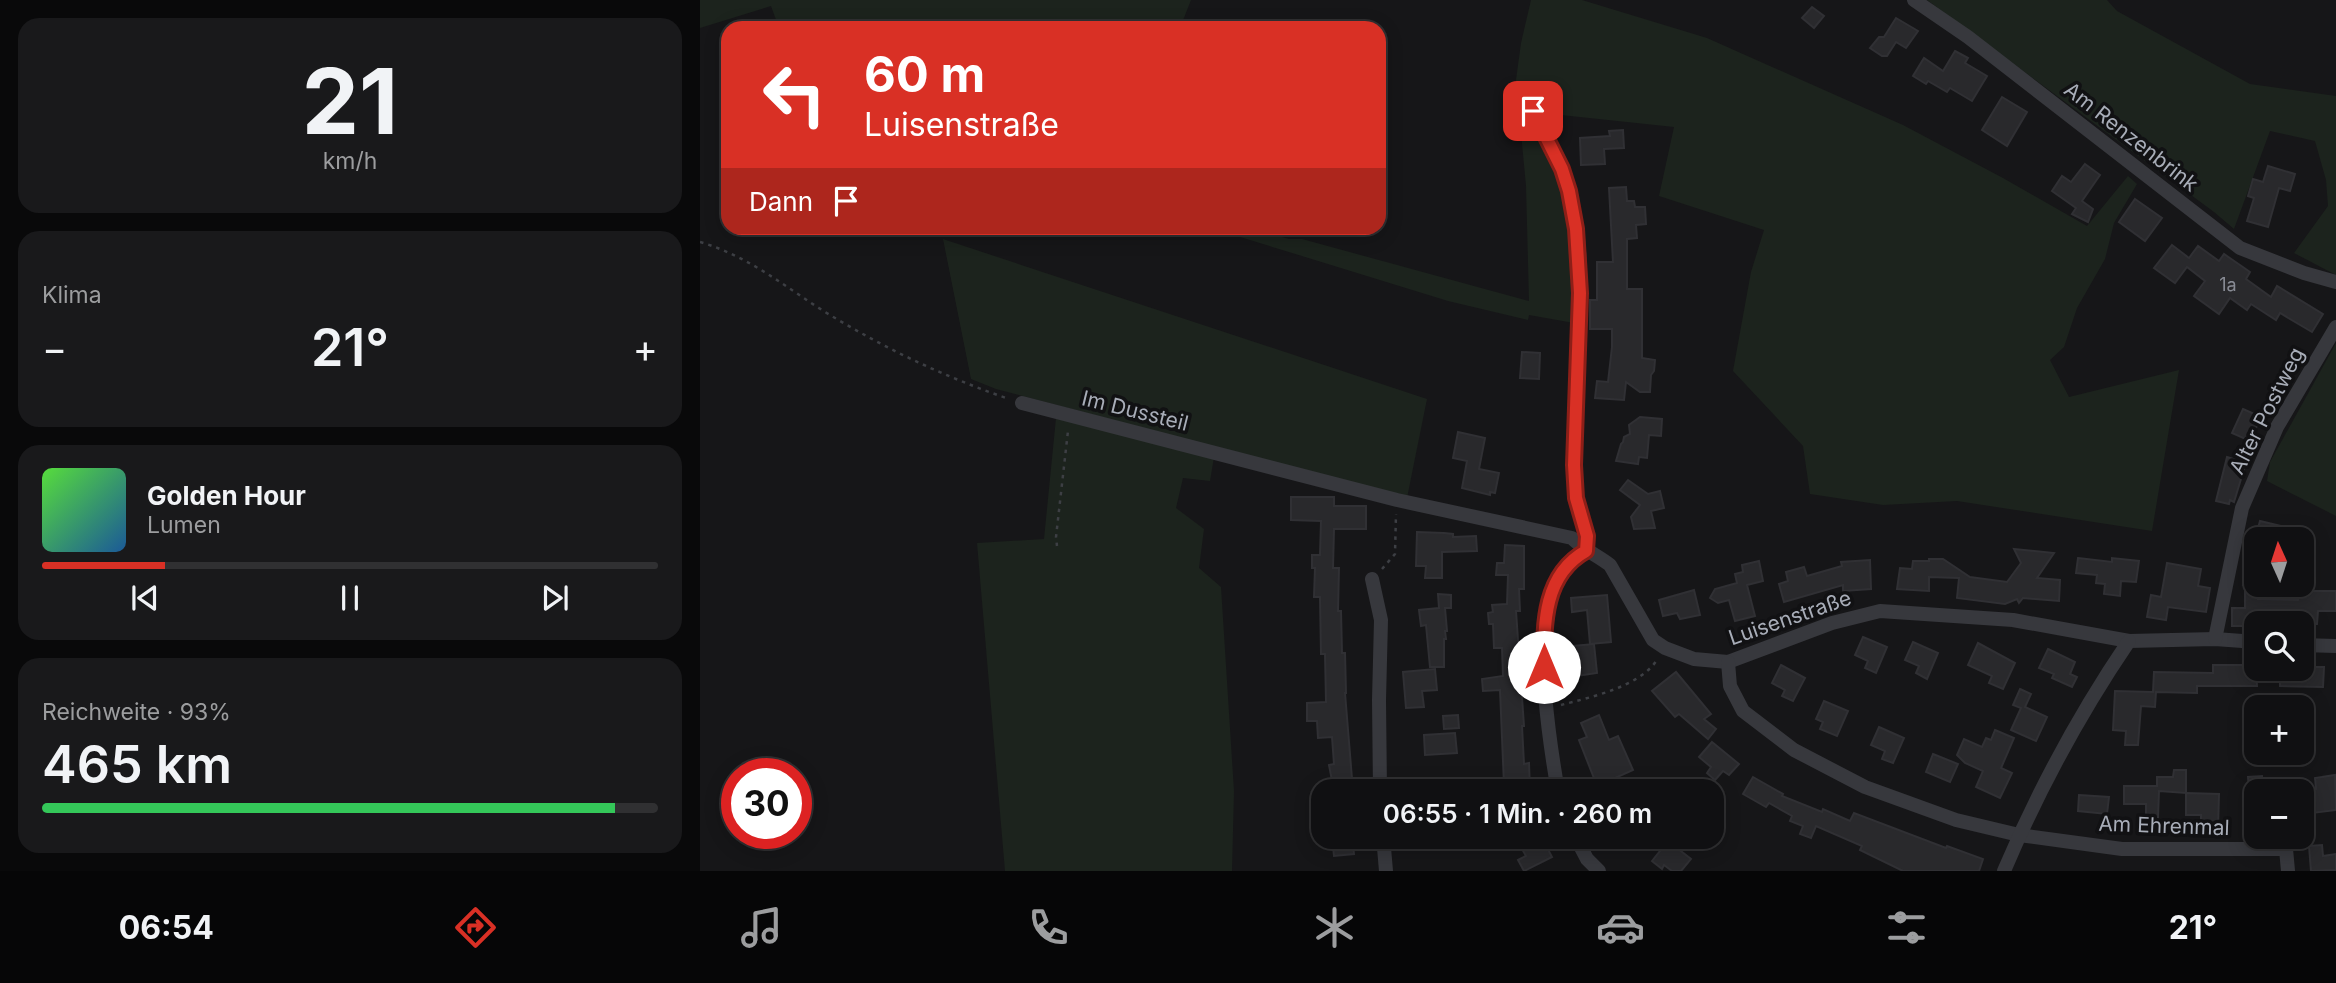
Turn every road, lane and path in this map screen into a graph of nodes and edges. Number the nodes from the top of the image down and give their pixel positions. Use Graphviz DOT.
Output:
graph roads {
  1 [pos="1914,0"];
  2 [pos="1533,111"];
  3 [pos="700,242"];
  4 [pos="2336,282"];
  5 [pos="2336,327"];
  6 [pos="1022,403"];
  7 [pos="1070,416"];
  8 [pos="1397,500"];
  9 [pos="1057,546"];
  10 [pos="1586,551"];
  11 [pos="1372,579"];
  12 [pos="2215,639"];
  13 [pos="2129,641"];
  14 [pos="2244,641"];
  15 [pos="2314,645"];
  16 [pos="2336,646"];
  17 [pos="1665,648"];
  18 [pos="1728,662"];
  19 [pos="1548,709"];
  20 [pos="1380,779"];
  21 [pos="1557,779"];
  22 [pos="2019,835"];
  23 [pos="1384,849"];
  24 [pos="1582,849"];
  25 [pos="1386,871"];
  26 [pos="1599,871"];
  27 [pos="2004,871"];
  28 [pos="2288,871"];
  1 -- 4 [label="street, Am Renzenbrink"];
  2 -- 10 [label="street"];
  3 -- 6 [label="path"];
  5 -- 12 [label="street, Alter Postweg"];
  6 -- 7 [label="street, Im Dussteil"];
  7 -- 8 [label="street, Im Dussteil"];
  7 -- 9 [label="path"];
  8 -- 10 [label="street, Im Dussteil"];
  8 -- 11 [label="path"];
  10 -- 17 [label="street"];
  10 -- 19 [label="street"];
  11 -- 20 [label="street"];
  12 -- 13 [label="street, Luisenstraße"];
  12 -- 14 [label="street, Luisenstraße"];
  13 -- 18 [label="street, Luisenstraße"];
  13 -- 22 [label="street"];
  15 -- 16 [label="street"];
  17 -- 18 [label="street, Luisenstraße"];
  17 -- 19 [label="path"];
  18 -- 22 [label="street"];
  19 -- 21 [label="street"];
  22 -- 27 [label="street"];
  22 -- 28 [label="street, Am Ehrenmal"];
  23 -- 25 [label="street"];
  24 -- 26 [label="street"];
}
